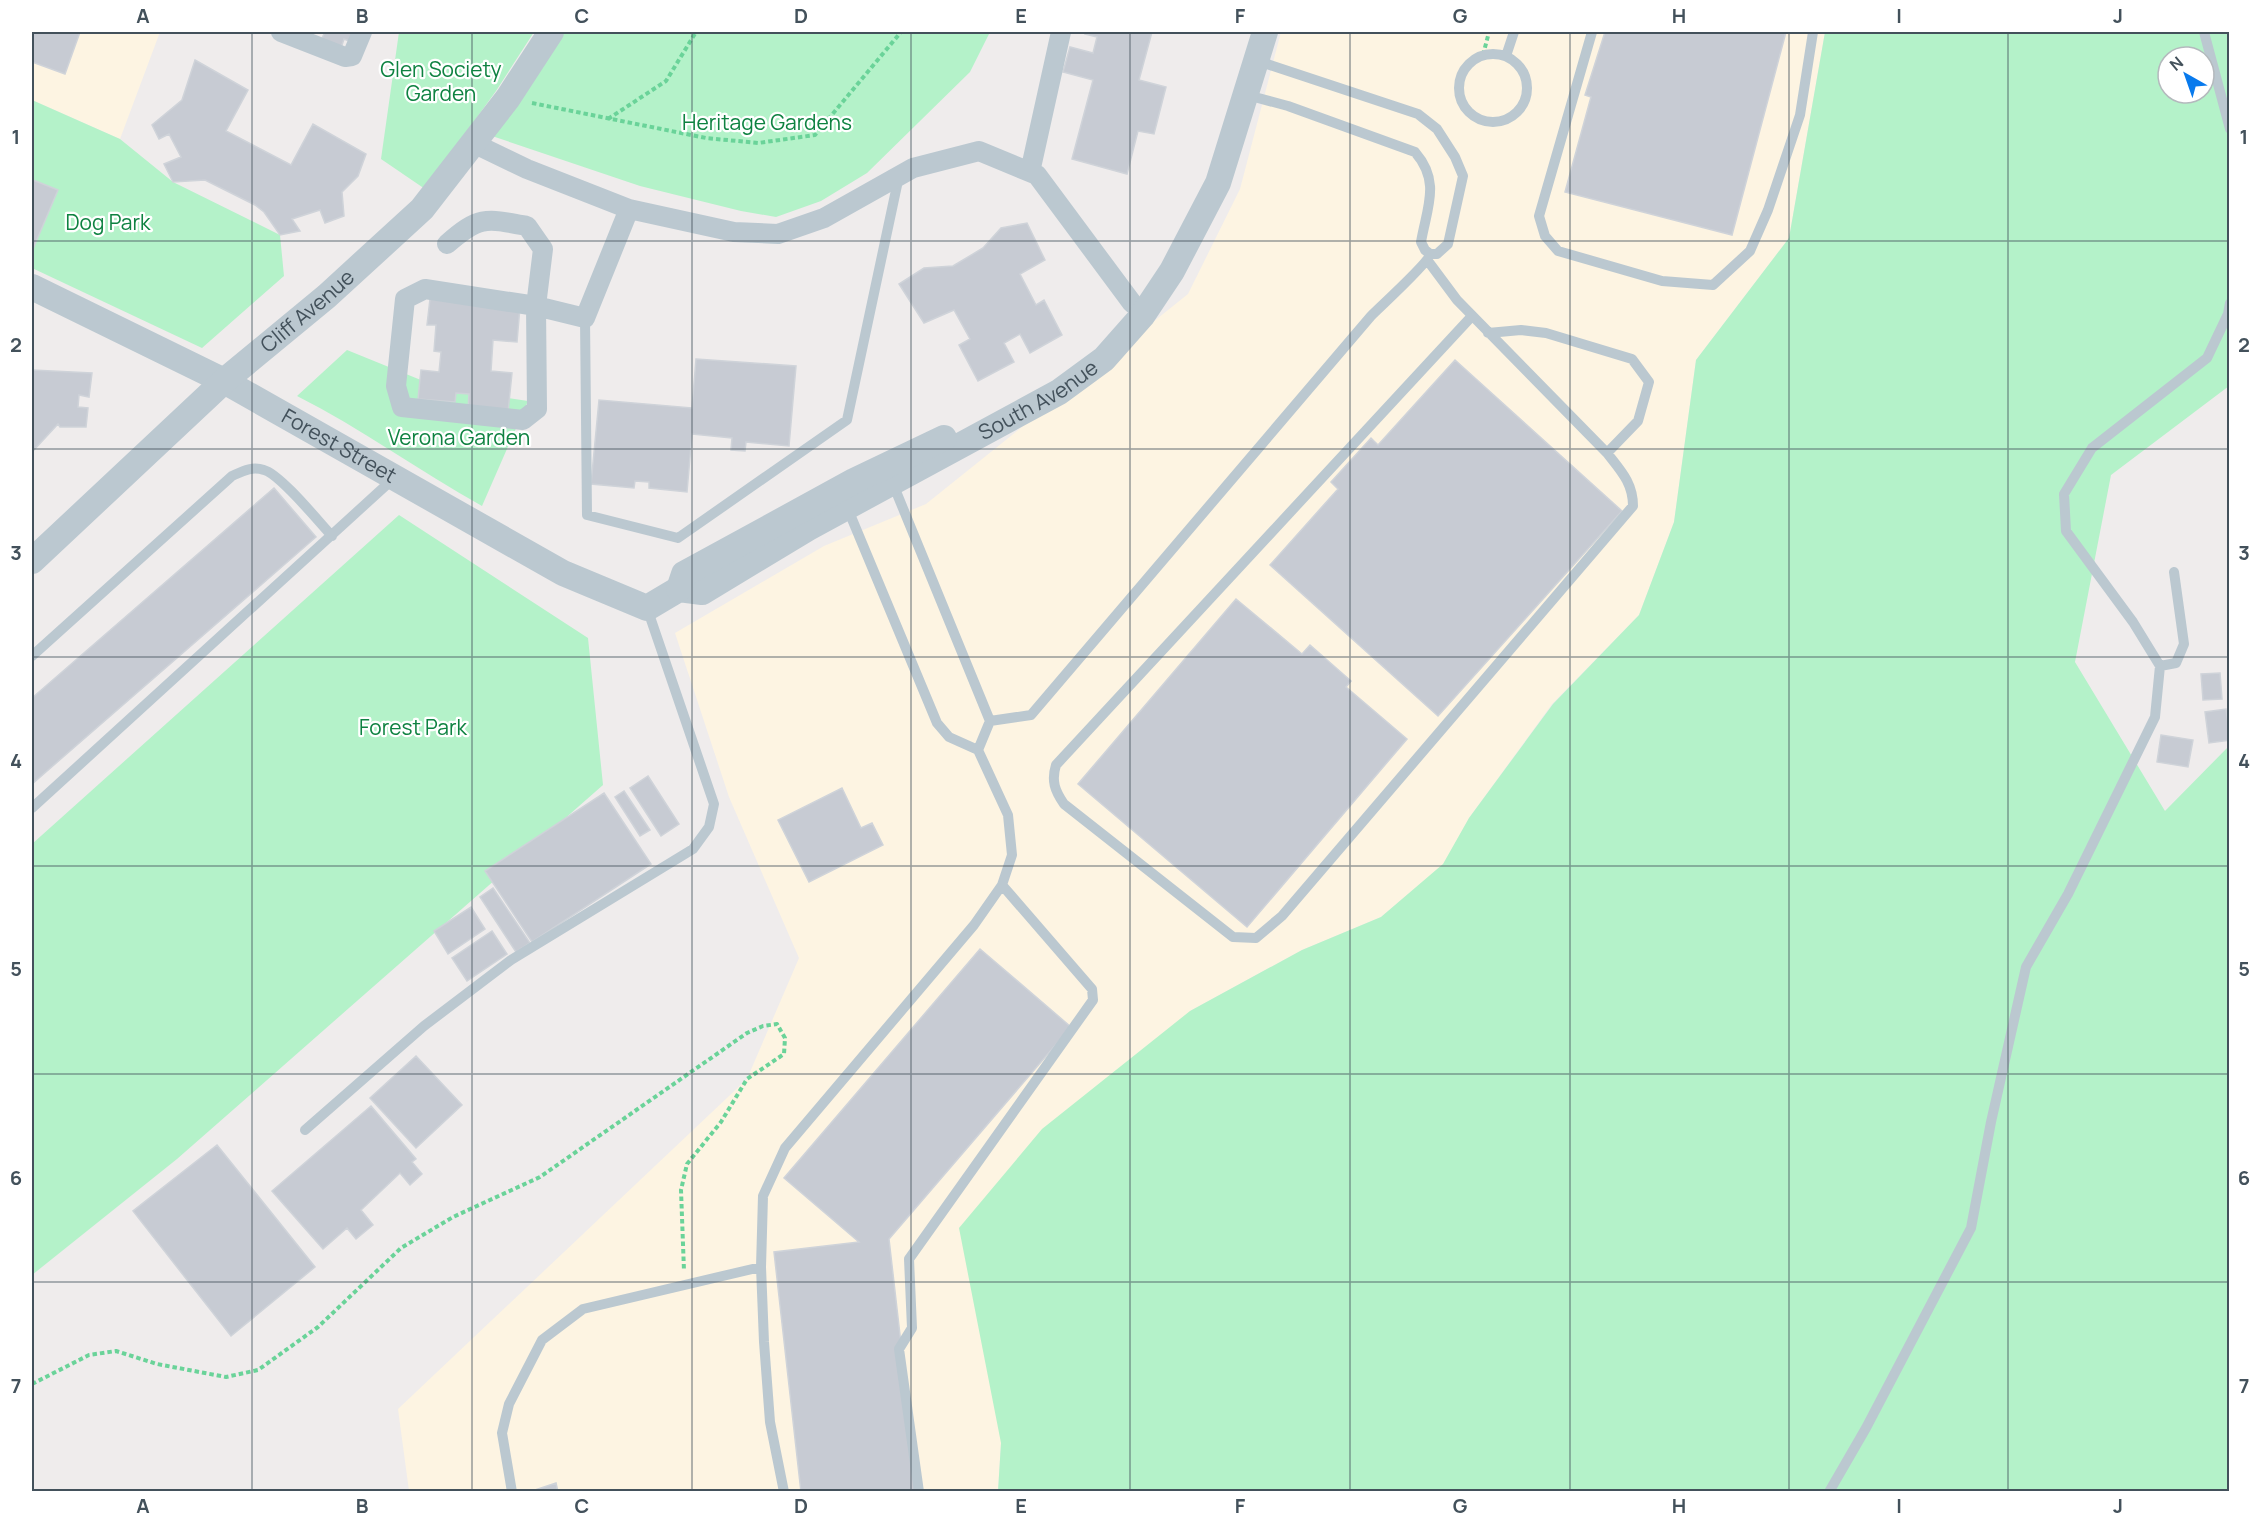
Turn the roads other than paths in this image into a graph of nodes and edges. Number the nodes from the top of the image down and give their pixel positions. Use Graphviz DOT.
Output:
graph roads {
  1 [pos="280,32"];
  2 [pos="362,32"];
  3 [pos="551,32"];
  4 [pos="1061,32"];
  5 [pos="1252,32"];
  6 [pos="1265,32"];
  7 [pos="1514,32"];
  8 [pos="1592,32"];
  9 [pos="1813,32"];
  10 [pos="2204,32"];
  11 [pos="1506,56"];
  12 [pos="1258,61"];
  13 [pos="1247,95"];
  14 [pos="2229,129"];
  15 [pos="473,143"];
  16 [pos="1030,172"];
  17 [pos="899,176"];
  18 [pos="629,209"];
  19 [pos="447,244"];
  20 [pos="1429,257"];
  21 [pos="32,287"];
  22 [pos="1132,303"];
  23 [pos="2229,303"];
  24 [pos="536,306"];
  25 [pos="1473,316"];
  26 [pos="585,318"];
  27 [pos="1488,333"];
  28 [pos="224,381"];
  29 [pos="1607,453"];
  30 [pos="393,479"];
  31 [pos="893,484"];
  32 [pos="847,507"];
  33 [pos="332,536"];
  34 [pos="32,561"];
  35 [pos="2174,572"];
  36 [pos="679,589"];
  37 [pos="647,608"];
  38 [pos="32,656"];
  39 [pos="2160,666"];
  40 [pos="990,721"];
  41 [pos="978,750"];
  42 [pos="32,808"];
  43 [pos="1002,885"];
  44 [pos="305,1130"];
  45 [pos="761,1267"];
  46 [pos="512,1491"];
  47 [pos="784,1491"];
  48 [pos="920,1491"];
  49 [pos="1829,1491"];
  1 -- 2 [label="street"];
  3 -- 15 [label="street, Cliff Avenue"];
  4 -- 16 [label="street"];
  5 -- 22 [label="street"];
  6 -- 12 [label="street, South Avenue"];
  7 -- 11 [label="lane"];
  8 -- 9 [label="lane"];
  10 -- 14 [label="lane"];
  11 -- 11 [label="lane"];
  12 -- 13 [label="street, South Avenue"];
  12 -- 20 [label="lane"];
  13 -- 20 [label="lane"];
  13 -- 31 [label="street, South Avenue"];
  15 -- 18 [label="street"];
  15 -- 28 [label="street, Cliff Avenue"];
  16 -- 17 [label="street"];
  16 -- 22 [label="street"];
  17 -- 18 [label="street"];
  17 -- 26 [label="lane"];
  18 -- 26 [label="street"];
  19 -- 24 [label="street"];
  20 -- 25 [label="lane"];
  20 -- 40 [label="lane"];
  21 -- 28 [label="street, Forest Street"];
  22 -- 36 [label="street"];
  23 -- 39 [label="lane"];
  24 -- 24 [label="street"];
  24 -- 26 [label="street"];
  25 -- 27 [label="lane"];
  25 -- 29 [label="lane"];
  27 -- 29 [label="lane"];
  27 -- 29 [label="lane"];
  28 -- 30 [label="street, Forest Street"];
  28 -- 34 [label="street, Cliff Avenue"];
  30 -- 33 [label="lane"];
  30 -- 37 [label="street, Forest Street"];
  31 -- 32 [label="street, South Avenue"];
  31 -- 40 [label="lane"];
  32 -- 36 [label="street, South Avenue"];
  32 -- 41 [label="lane"];
  33 -- 38 [label="lane"];
  33 -- 42 [label="lane"];
  35 -- 39 [label="lane"];
  36 -- 37 [label="street, South Avenue"];
  37 -- 44 [label="lane"];
  39 -- 49 [label="lane"];
  40 -- 41 [label="lane"];
  41 -- 43 [label="lane"];
  43 -- 45 [label="lane"];
  43 -- 48 [label="lane"];
  45 -- 46 [label="lane"];
  45 -- 47 [label="lane"];
}
